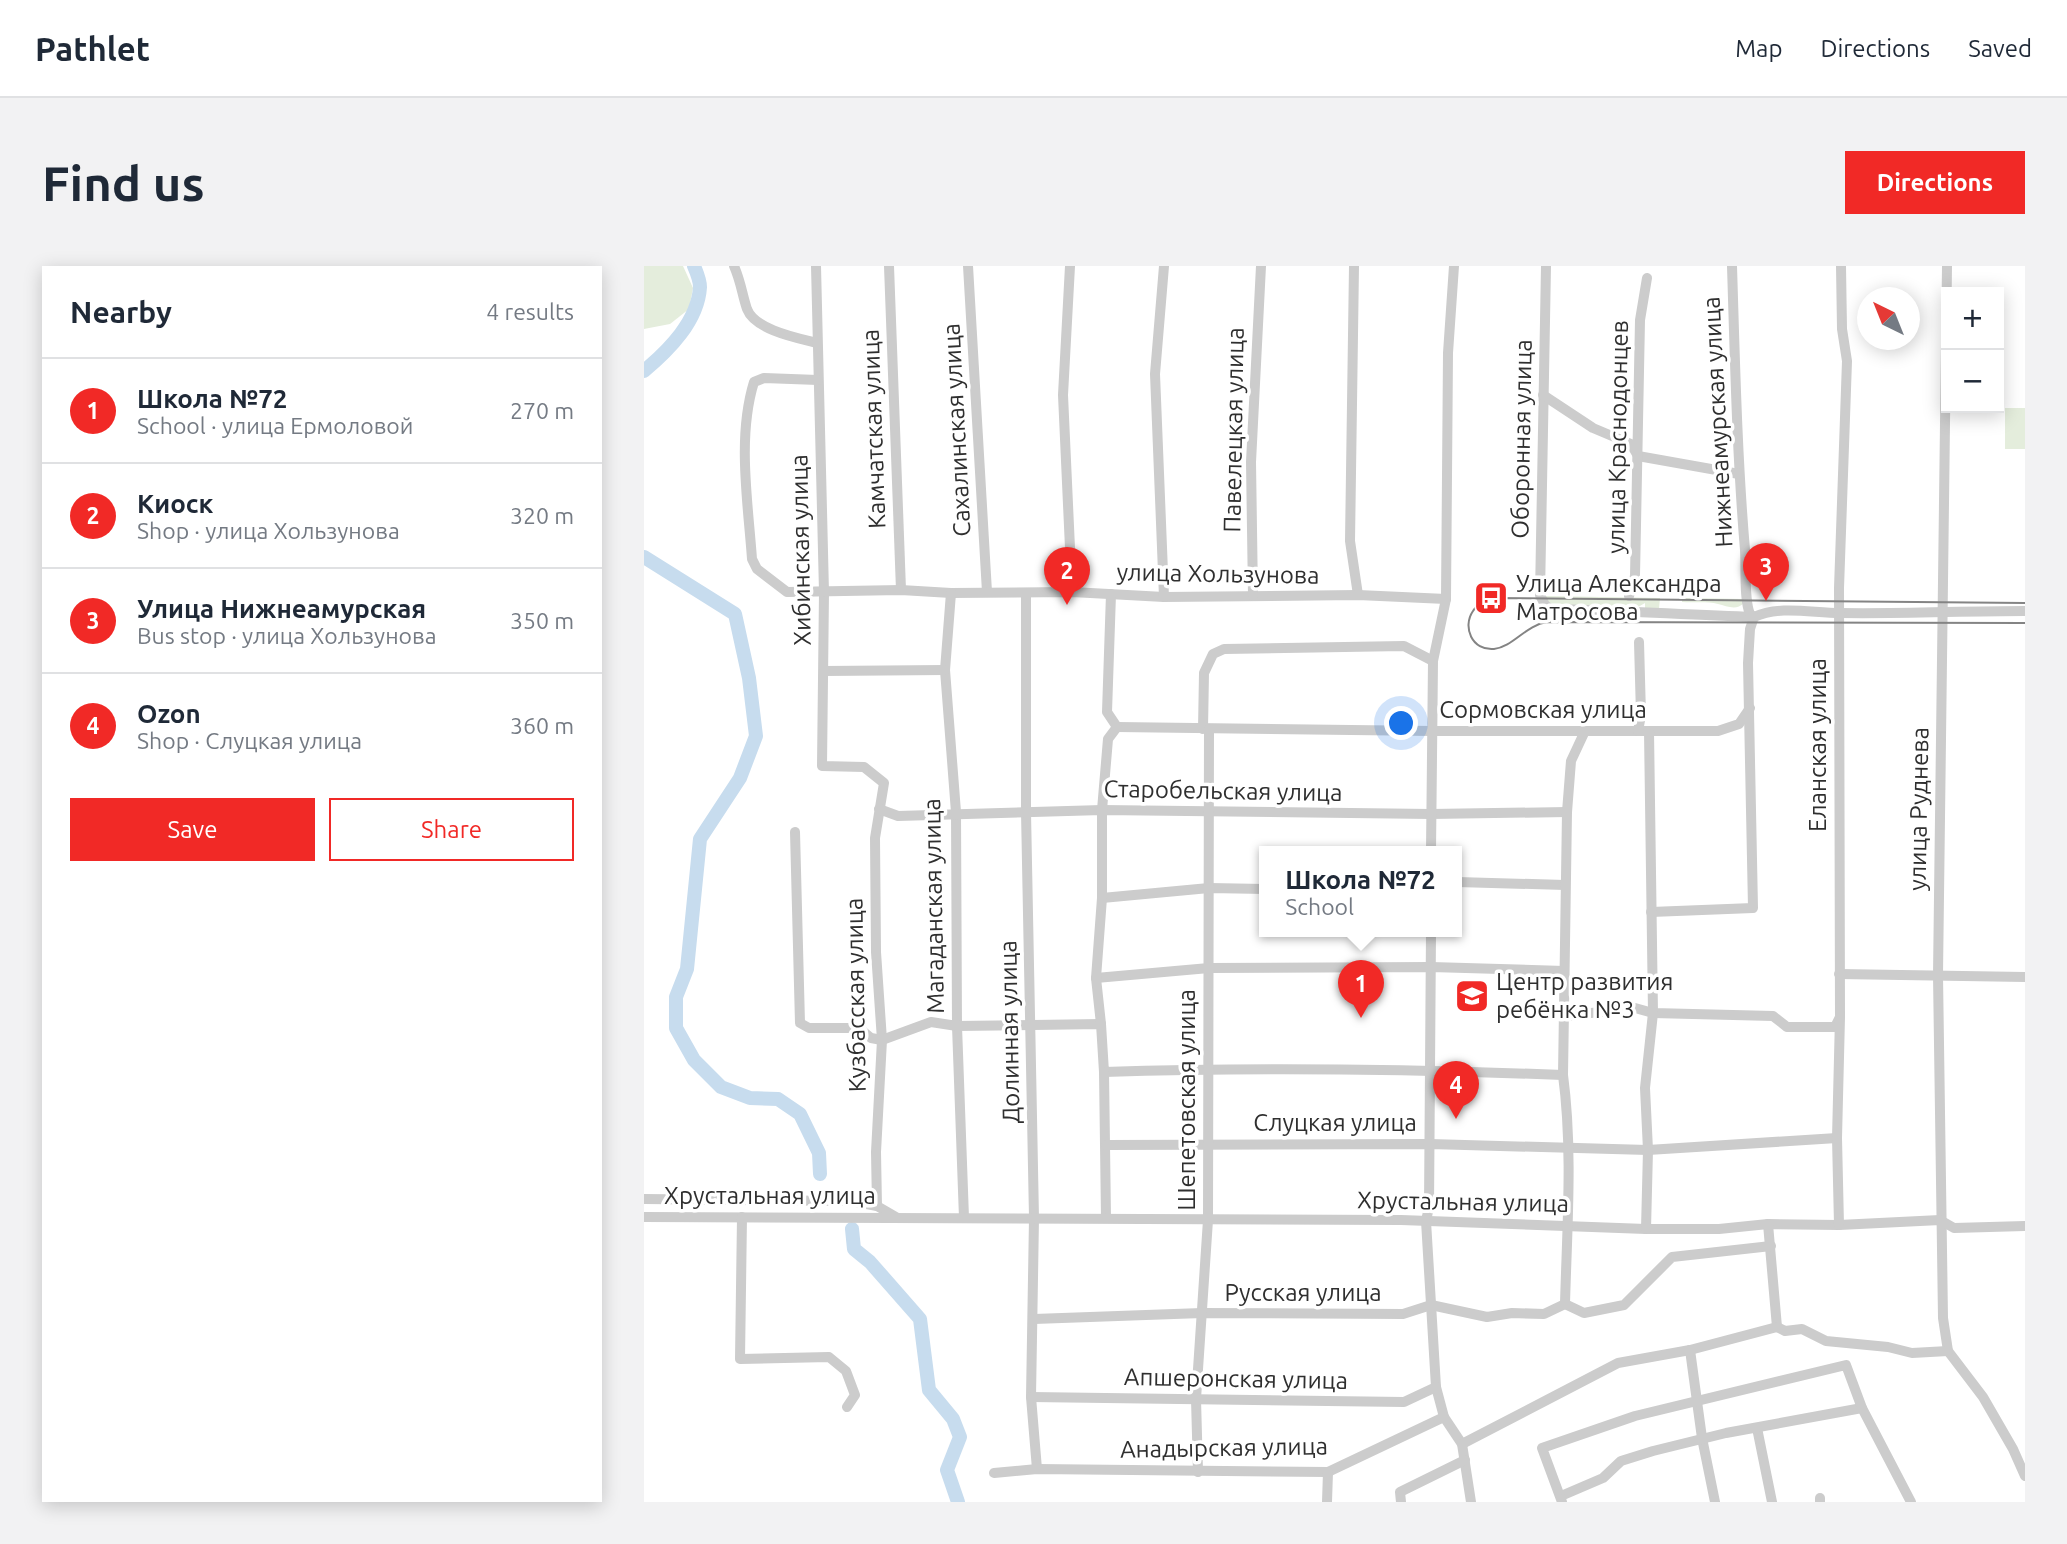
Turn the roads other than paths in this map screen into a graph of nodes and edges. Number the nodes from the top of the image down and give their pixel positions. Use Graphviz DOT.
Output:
graph roads {
  1 [pos="734,266"];
  2 [pos="816,266"];
  3 [pos="889,266"];
  4 [pos="968,266"];
  5 [pos="1070,266"];
  6 [pos="1164,266"];
  7 [pos="1261,266"];
  8 [pos="1354,266"];
  9 [pos="1454,266"];
  10 [pos="1546,266"];
  11 [pos="1732,266"];
  12 [pos="1841,266"];
  13 [pos="1947,266"];
  14 [pos="1647,278"];
  15 [pos="817,343"];
  16 [pos="818,380"];
  17 [pos="1543,395"];
  18 [pos="1638,456"];
  19 [pos="1739,474"];
  20 [pos="901,590"];
  21 [pos="824,592"];
  22 [pos="1073,592"];
  23 [pos="951,593"];
  24 [pos="988,593"];
  25 [pos="1026,594"];
  26 [pos="1111,594"];
  27 [pos="1358,595"];
  28 [pos="1253,596"];
  29 [pos="1629,596"];
  30 [pos="1164,597"];
  31 [pos="1446,599"];
  32 [pos="1941,611"];
  33 [pos="2025,611"];
  34 [pos="1839,613"];
  35 [pos="1754,617"];
  36 [pos="1639,642"];
  37 [pos="1433,661"];
  38 [pos="945,670"];
  39 [pos="824,671"];
  40 [pos="1750,708"];
  41 [pos="1117,727"];
  42 [pos="1206,729"];
  43 [pos="1432,731"];
  44 [pos="1585,731"];
  45 [pos="1638,731"];
  46 [pos="1649,731"];
  47 [pos="884,783"];
  48 [pos="879,809"];
  49 [pos="1102,810"];
  50 [pos="956,812"];
  51 [pos="1026,812"];
  52 [pos="1567,812"];
  53 [pos="1210,813"];
  54 [pos="1431,814"];
  55 [pos="795,832"];
  56 [pos="1431,846"];
  57 [pos="1462,881"];
  58 [pos="1565,885"];
  59 [pos="1209,888"];
  60 [pos="1259,889"];
  61 [pos="1102,898"];
  62 [pos="1651,912"];
  63 [pos="1431,937"];
  64 [pos="1430,967"];
  65 [pos="1209,968"];
  66 [pos="1564,971"];
  67 [pos="1839,974"];
  68 [pos="1938,975"];
  69 [pos="2025,977"];
  70 [pos="1096,978"];
  71 [pos="1653,1013"];
  72 [pos="1564,1016"];
  73 [pos="1840,1017"];
  74 [pos="1031,1024"];
  75 [pos="1101,1024"];
  76 [pos="957,1026"];
  77 [pos="882,1040"];
  78 [pos="1206,1069"];
  79 [pos="1430,1070"];
  80 [pos="1104,1072"];
  81 [pos="1563,1074"];
  82 [pos="1837,1138"];
  83 [pos="1207,1144"];
  84 [pos="1430,1144"];
  85 [pos="1106,1145"];
  86 [pos="1568,1148"];
  87 [pos="1648,1150"];
  88 [pos="644,1199"];
  89 [pos="877,1206"];
  90 [pos="644,1217"];
  91 [pos="742,1217"];
  92 [pos="897,1217"];
  93 [pos="964,1218"];
  94 [pos="1034,1218"];
  95 [pos="1107,1218"];
  96 [pos="1208,1220"];
  97 [pos="1940,1220"];
  98 [pos="1426,1221"];
  99 [pos="1768,1224"];
  100 [pos="1567,1225"];
  101 [pos="1839,1226"];
  102 [pos="2025,1226"];
  103 [pos="1646,1229"];
  104 [pos="1771,1246"];
  105 [pos="1565,1304"];
  106 [pos="1432,1305"];
  107 [pos="1202,1313"];
  108 [pos="1034,1319"];
  109 [pos="1777,1327"];
  110 [pos="1690,1350"];
  111 [pos="1948,1351"];
  112 [pos="1436,1387"];
  113 [pos="1031,1396"];
  114 [pos="1196,1399"];
  115 [pos="1698,1399"];
  116 [pos="847,1407"];
  117 [pos="1862,1408"];
  118 [pos="1444,1417"];
  119 [pos="1757,1428"];
  120 [pos="1702,1438"];
  121 [pos="1462,1444"];
  122 [pos="1465,1460"];
  123 [pos="1037,1469"];
  124 [pos="1198,1472"];
  125 [pos="1328,1472"];
  126 [pos="994,1473"];
  127 [pos="2025,1476"];
  128 [pos="1562,1499"];
  129 [pos="1327,1502"];
  130 [pos="1401,1502"];
  131 [pos="1471,1502"];
  132 [pos="1715,1502"];
  133 [pos="1772,1502"];
  134 [pos="1911,1502"];
  1 -- 15 [label="street"];
  2 -- 15 [label="street, Хибинская улица"];
  3 -- 20 [label="street, Камчатская улица"];
  4 -- 24 [label="street, Сахалинская улица"];
  5 -- 22 [label="street"];
  6 -- 30 [label="street"];
  7 -- 28 [label="street, Павелецкая улица"];
  8 -- 27 [label="street"];
  9 -- 31 [label="street"];
  10 -- 17 [label="street, Оборонная улица"];
  11 -- 19 [label="street, Нижнеамурская улица"];
  12 -- 34 [label="street, Еланская улица"];
  13 -- 32 [label="street, улица Руднева"];
  14 -- 18 [label="street, улица Краснодонцев"];
  15 -- 16 [label="street, Хибинская улица"];
  16 -- 21 [label="street, Хибинская улица"];
  16 -- 21 [label="street, улица Хользунова"];
  17 -- 18 [label="street"];
  17 -- 35 [label="street, Оборонная улица"];
  18 -- 19 [label="street"];
  18 -- 29 [label="street, улица Краснодонцев"];
  19 -- 35 [label="street, Нижнеамурская улица"];
  20 -- 21 [label="street, улица Хользунова"];
  20 -- 23 [label="street, улица Хользунова"];
  21 -- 39 [label="street, Хибинская улица"];
  22 -- 25 [label="street, улица Хользунова"];
  22 -- 26 [label="street, улица Хользунова"];
  23 -- 24 [label="street, улица Хользунова"];
  23 -- 38 [label="street, Магаданская улица"];
  24 -- 25 [label="street, улица Хользунова"];
  25 -- 51 [label="street, Долинная улица"];
  26 -- 30 [label="street, улица Хользунова"];
  26 -- 41 [label="street"];
  27 -- 28 [label="street, улица Хользунова"];
  27 -- 31 [label="street, улица Хользунова"];
  28 -- 30 [label="street, улица Хользунова"];
  31 -- 37 [label="street"];
  32 -- 33 [label="street"];
  32 -- 34 [label="street"];
  32 -- 68 [label="street, улица Руднева"];
  34 -- 35 [label="street"];
  34 -- 67 [label="street, Еланская улица"];
  35 -- 40 [label="street, Нижнеамурская улица"];
  36 -- 45 [label="street"];
  37 -- 42 [label="street, Шепетовская улица"];
  37 -- 43 [label="street"];
  38 -- 39 [label="street"];
  38 -- 50 [label="street, Магаданская улица"];
  39 -- 47 [label="street, Хибинская улица"];
  40 -- 46 [label="street, Сормовская улица"];
  40 -- 62 [label="street, Нижнеамурская улица"];
  41 -- 42 [label="street, Сормовская улица"];
  41 -- 49 [label="street"];
  42 -- 43 [label="street, Сормовская улица"];
  42 -- 53 [label="street, Шепетовская улица"];
  43 -- 44 [label="street, Сормовская улица"];
  43 -- 54 [label="street"];
  44 -- 45 [label="street, Сормовская улица"];
  44 -- 52 [label="street"];
  45 -- 46 [label="street, Сормовская улица"];
  46 -- 62 [label="street"];
  47 -- 48 [label="street, Кузбасская улица"];
  48 -- 50 [label="street, Старобельская улица"];
  48 -- 77 [label="street, Кузбасская улица"];
  49 -- 51 [label="street, Старобельская улица"];
  49 -- 53 [label="street, Старобельская улица"];
  49 -- 61 [label="street"];
  50 -- 51 [label="street, Старобельская улица"];
  50 -- 76 [label="street, Магаданская улица"];
  51 -- 74 [label="street, Долинная улица"];
  52 -- 54 [label="street, Старобельская улица"];
  52 -- 58 [label="street"];
  53 -- 54 [label="street, Старобельская улица"];
  53 -- 59 [label="street, Шепетовская улица"];
  54 -- 56 [label="street"];
  55 -- 77 [label="street"];
  57 -- 58 [label="street"];
  58 -- 66 [label="street"];
  59 -- 60 [label="street"];
  59 -- 61 [label="street"];
  59 -- 65 [label="street, Шепетовская улица"];
  61 -- 70 [label="street"];
  62 -- 71 [label="street"];
  63 -- 64 [label="street"];
  64 -- 65 [label="street"];
  64 -- 66 [label="street"];
  64 -- 79 [label="street"];
  65 -- 70 [label="street"];
  65 -- 78 [label="street, Шепетовская улица"];
  66 -- 72 [label="street"];
  67 -- 68 [label="street"];
  67 -- 73 [label="street, Еланская улица"];
  68 -- 69 [label="street"];
  68 -- 97 [label="street, улица Руднева"];
  70 -- 75 [label="street"];
  71 -- 72 [label="street"];
  71 -- 73 [label="street"];
  71 -- 87 [label="street"];
  72 -- 81 [label="street"];
  73 -- 82 [label="street, Еланская улица"];
  74 -- 75 [label="street"];
  74 -- 76 [label="street"];
  74 -- 94 [label="street, Долинная улица"];
  75 -- 80 [label="street"];
  76 -- 77 [label="street"];
  76 -- 93 [label="street, Магаданская улица"];
  77 -- 89 [label="street, Кузбасская улица"];
  78 -- 79 [label="street"];
  78 -- 80 [label="street"];
  78 -- 83 [label="street, Шепетовская улица"];
  79 -- 81 [label="street"];
  79 -- 84 [label="street"];
  80 -- 85 [label="street"];
  81 -- 86 [label="street"];
  82 -- 87 [label="street, Слуцкая улица"];
  82 -- 101 [label="street, Еланская улица"];
  83 -- 84 [label="street, Слуцкая улица"];
  83 -- 85 [label="street, Слуцкая улица"];
  83 -- 96 [label="street, Шепетовская улица"];
  84 -- 86 [label="street, Слуцкая улица"];
  84 -- 98 [label="street"];
  85 -- 95 [label="street"];
  86 -- 87 [label="street, Слуцкая улица"];
  86 -- 100 [label="street"];
  87 -- 103 [label="street"];
  88 -- 89 [label="street, Хрустальная улица"];
  89 -- 92 [label="street, Хрустальная улица"];
  90 -- 91 [label="street, Хрустальная улица"];
  91 -- 92 [label="street, Хрустальная улица"];
  91 -- 116 [label="street"];
  92 -- 93 [label="street, Хрустальная улица"];
  93 -- 94 [label="street, Хрустальная улица"];
  94 -- 95 [label="street, Хрустальная улица"];
  94 -- 108 [label="street, Долинная улица"];
  95 -- 96 [label="street, Хрустальная улица"];
  96 -- 98 [label="street, Хрустальная улица"];
  96 -- 107 [label="street, Шепетовская улица"];
  97 -- 101 [label="street, Хрустальная улица"];
  97 -- 102 [label="street, Хрустальная улица"];
  97 -- 111 [label="street, улица Руднева"];
  98 -- 100 [label="street, Хрустальная улица"];
  98 -- 106 [label="street"];
  99 -- 101 [label="street, Хрустальная улица"];
  99 -- 103 [label="street, Хрустальная улица"];
  99 -- 104 [label="street"];
  100 -- 103 [label="street, Хрустальная улица"];
  100 -- 105 [label="street"];
  104 -- 105 [label="street"];
  104 -- 109 [label="street"];
  105 -- 106 [label="street, Русская улица"];
  106 -- 107 [label="street, Русская улица"];
  106 -- 112 [label="street"];
  107 -- 108 [label="street, Русская улица"];
  107 -- 114 [label="street, Шепетовская улица"];
  108 -- 113 [label="street, Долинная улица"];
  109 -- 110 [label="street"];
  109 -- 111 [label="street"];
  110 -- 115 [label="street"];
  110 -- 121 [label="street"];
  111 -- 127 [label="street"];
  112 -- 114 [label="street, Апшеронская улица"];
  112 -- 118 [label="street"];
  113 -- 114 [label="street, Апшеронская улица"];
  113 -- 123 [label="street, Долинная улица"];
  114 -- 124 [label="street, Шепетовская улица"];
  115 -- 117 [label="street"];
  115 -- 120 [label="street"];
  115 -- 128 [label="street"];
  117 -- 119 [label="street"];
  117 -- 134 [label="street"];
  118 -- 121 [label="street"];
  118 -- 125 [label="street, Анадырская улица"];
  119 -- 120 [label="street"];
  119 -- 133 [label="street"];
  120 -- 128 [label="street"];
  120 -- 132 [label="street"];
  121 -- 122 [label="street"];
  122 -- 130 [label="street"];
  122 -- 131 [label="street"];
  123 -- 124 [label="street, Анадырская улица"];
  123 -- 126 [label="street, Анадырская улица"];
  124 -- 125 [label="street, Анадырская улица"];
  125 -- 129 [label="street"];
}
